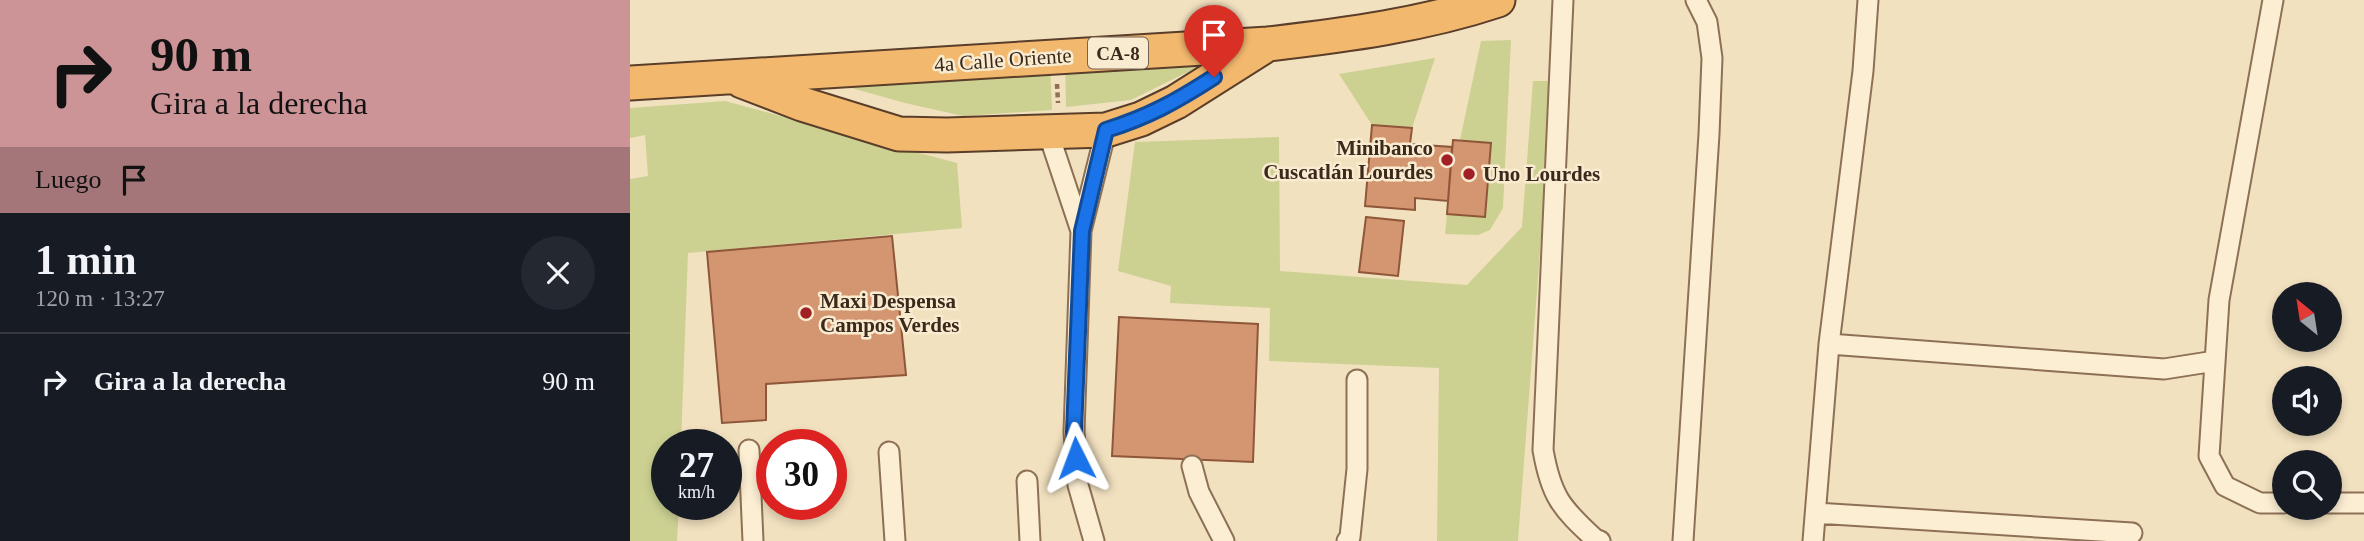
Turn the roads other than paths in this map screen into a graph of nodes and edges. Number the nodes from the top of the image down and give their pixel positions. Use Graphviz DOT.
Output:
graph roads {
  1 [pos="1498,0"];
  2 [pos="1563,0"];
  3 [pos="1696,0"];
  4 [pos="1868,0"];
  5 [pos="2273,0"];
  6 [pos="1268,44"];
  7 [pos="733,78"];
  8 [pos="630,83"];
  9 [pos="1053,120"];
  10 [pos="1106,130"];
  11 [pos="1082,231"];
  12 [pos="1829,344"];
  13 [pos="2215,360"];
  14 [pos="1357,380"];
  15 [pos="749,450"];
  16 [pos="890,452"];
  17 [pos="1192,466"];
  18 [pos="1027,481"];
  19 [pos="2272,503"];
  20 [pos="2342,503"];
  21 [pos="2364,503"];
  22 [pos="1816,513"];
  23 [pos="2132,533"];
  24 [pos="753,541"];
  25 [pos="895,541"];
  26 [pos="1030,541"];
  27 [pos="1094,541"];
  28 [pos="1224,541"];
  29 [pos="1347,541"];
  30 [pos="1600,541"];
  31 [pos="1683,541"];
  32 [pos="1813,541"];
  1 -- 6 [label="highway, 4a Calle Oriente / CA-8"];
  2 -- 30 [label="street"];
  3 -- 31 [label="street"];
  4 -- 12 [label="street"];
  5 -- 13 [label="street"];
  6 -- 7 [label="highway, 4a Calle Oriente / CA-8"];
  6 -- 10 [label="highway"];
  7 -- 8 [label="highway, 4a Calle Oriente / CA-8"];
  7 -- 9 [label="highway"];
  9 -- 10 [label="highway"];
  9 -- 11 [label="street"];
  10 -- 11 [label="street"];
  11 -- 27 [label="street"];
  12 -- 13 [label="street"];
  12 -- 22 [label="street"];
  13 -- 19 [label="street"];
  14 -- 29 [label="street"];
  15 -- 24 [label="street"];
  16 -- 25 [label="street"];
  17 -- 28 [label="street"];
  18 -- 26 [label="street"];
  20 -- 21 [label="street"];
  22 -- 23 [label="street"];
  22 -- 32 [label="street"];
}
